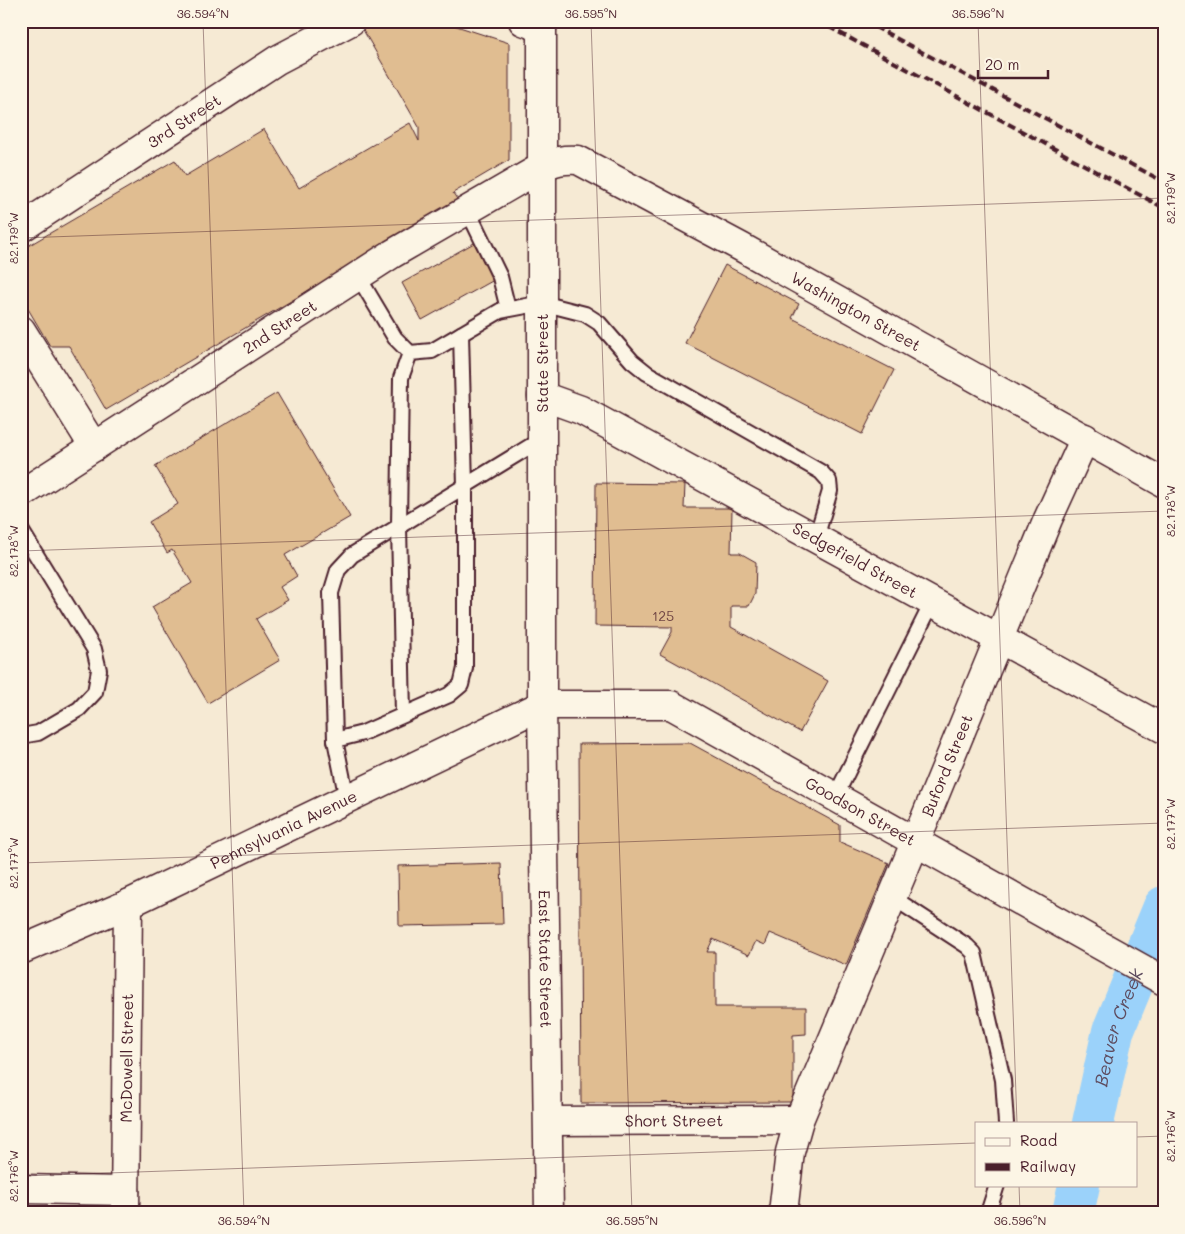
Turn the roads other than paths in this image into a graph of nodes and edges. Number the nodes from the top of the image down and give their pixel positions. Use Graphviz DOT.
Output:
graph roads {
  1 [pos="351,21"];
  2 [pos="536,23"];
  3 [pos="542,168"];
  4 [pos="468,211"];
  5 [pos="21,228"];
  6 [pos="358,276"];
  7 [pos="542,303"];
  8 [pos="508,309"];
  9 [pos="21,330"];
  10 [pos="461,334"];
  11 [pos="410,353"];
  12 [pos="542,396"];
  13 [pos="1085,438"];
  14 [pos="542,439"];
  15 [pos="94,447"];
  16 [pos="1164,483"];
  17 [pos="465,486"];
  18 [pos="21,494"];
  19 [pos="399,526"];
  20 [pos="21,530"];
  21 [pos="816,538"];
  22 [pos="932,602"];
  23 [pos="999,638"];
  24 [pos="542,704"];
  25 [pos="403,715"];
  26 [pos="1164,729"];
  27 [pos="21,736"];
  28 [pos="335,740"];
  29 [pos="835,796"];
  30 [pos="347,799"];
  31 [pos="915,843"];
  32 [pos="892,897"];
  33 [pos="128,904"];
  34 [pos="21,950"];
  35 [pos="1164,981"];
  36 [pos="799,1120"];
  37 [pos="549,1121"];
  38 [pos="1006,1122"];
  39 [pos="997,1186"];
  40 [pos="21,1190"];
  41 [pos="125,1202"];
  42 [pos="549,1213"];
  43 [pos="783,1213"];
  44 [pos="988,1213"];
  1 -- 5 [label="street, 3rd Street"];
  2 -- 3 [label="street, State Street"];
  3 -- 4 [label="street, 2nd Street"];
  3 -- 7 [label="street, State Street"];
  3 -- 13 [label="street, Washington Street"];
  4 -- 6 [label="street, 2nd Street"];
  4 -- 8 [label="lane"];
  6 -- 11 [label="lane"];
  6 -- 15 [label="street, 2nd Street"];
  7 -- 8 [label="lane"];
  7 -- 12 [label="street, State Street"];
  7 -- 21 [label="lane"];
  8 -- 10 [label="lane"];
  9 -- 15 [label="street"];
  10 -- 11 [label="lane"];
  10 -- 17 [label="lane"];
  11 -- 19 [label="lane"];
  12 -- 14 [label="street, State Street"];
  12 -- 21 [label="street, Sedgefield Street"];
  13 -- 16 [label="street, Washington Street"];
  13 -- 23 [label="street, Buford Street"];
  14 -- 17 [label="lane"];
  14 -- 24 [label="street, State Street"];
  15 -- 18 [label="street, 2nd Street"];
  17 -- 19 [label="lane"];
  17 -- 25 [label="lane"];
  19 -- 25 [label="lane"];
  19 -- 28 [label="lane"];
  20 -- 27 [label="lane"];
  21 -- 22 [label="street, Sedgefield Street"];
  22 -- 23 [label="street, Sedgefield Street"];
  22 -- 29 [label="lane"];
  23 -- 26 [label="street, Sedgefield Street"];
  23 -- 31 [label="street, Buford Street"];
  24 -- 29 [label="street, Goodson Street"];
  24 -- 30 [label="street, Pennsylvania Avenue"];
  24 -- 37 [label="street, East State Street"];
  25 -- 28 [label="lane"];
  28 -- 30 [label="lane"];
  29 -- 31 [label="street, Goodson Street"];
  30 -- 33 [label="street, Pennsylvania Avenue"];
  31 -- 32 [label="street, Buford Street"];
  31 -- 35 [label="street, Goodson Street"];
  32 -- 36 [label="street, Buford Street"];
  32 -- 38 [label="lane"];
  33 -- 34 [label="street, Pennsylvania Avenue"];
  33 -- 41 [label="street, McDowell Street"];
  36 -- 37 [label="street, Short Street"];
  36 -- 43 [label="street, Buford Street"];
  37 -- 42 [label="street, East State Street"];
  39 -- 44 [label="lane"];
  40 -- 41 [label="street"];
}
